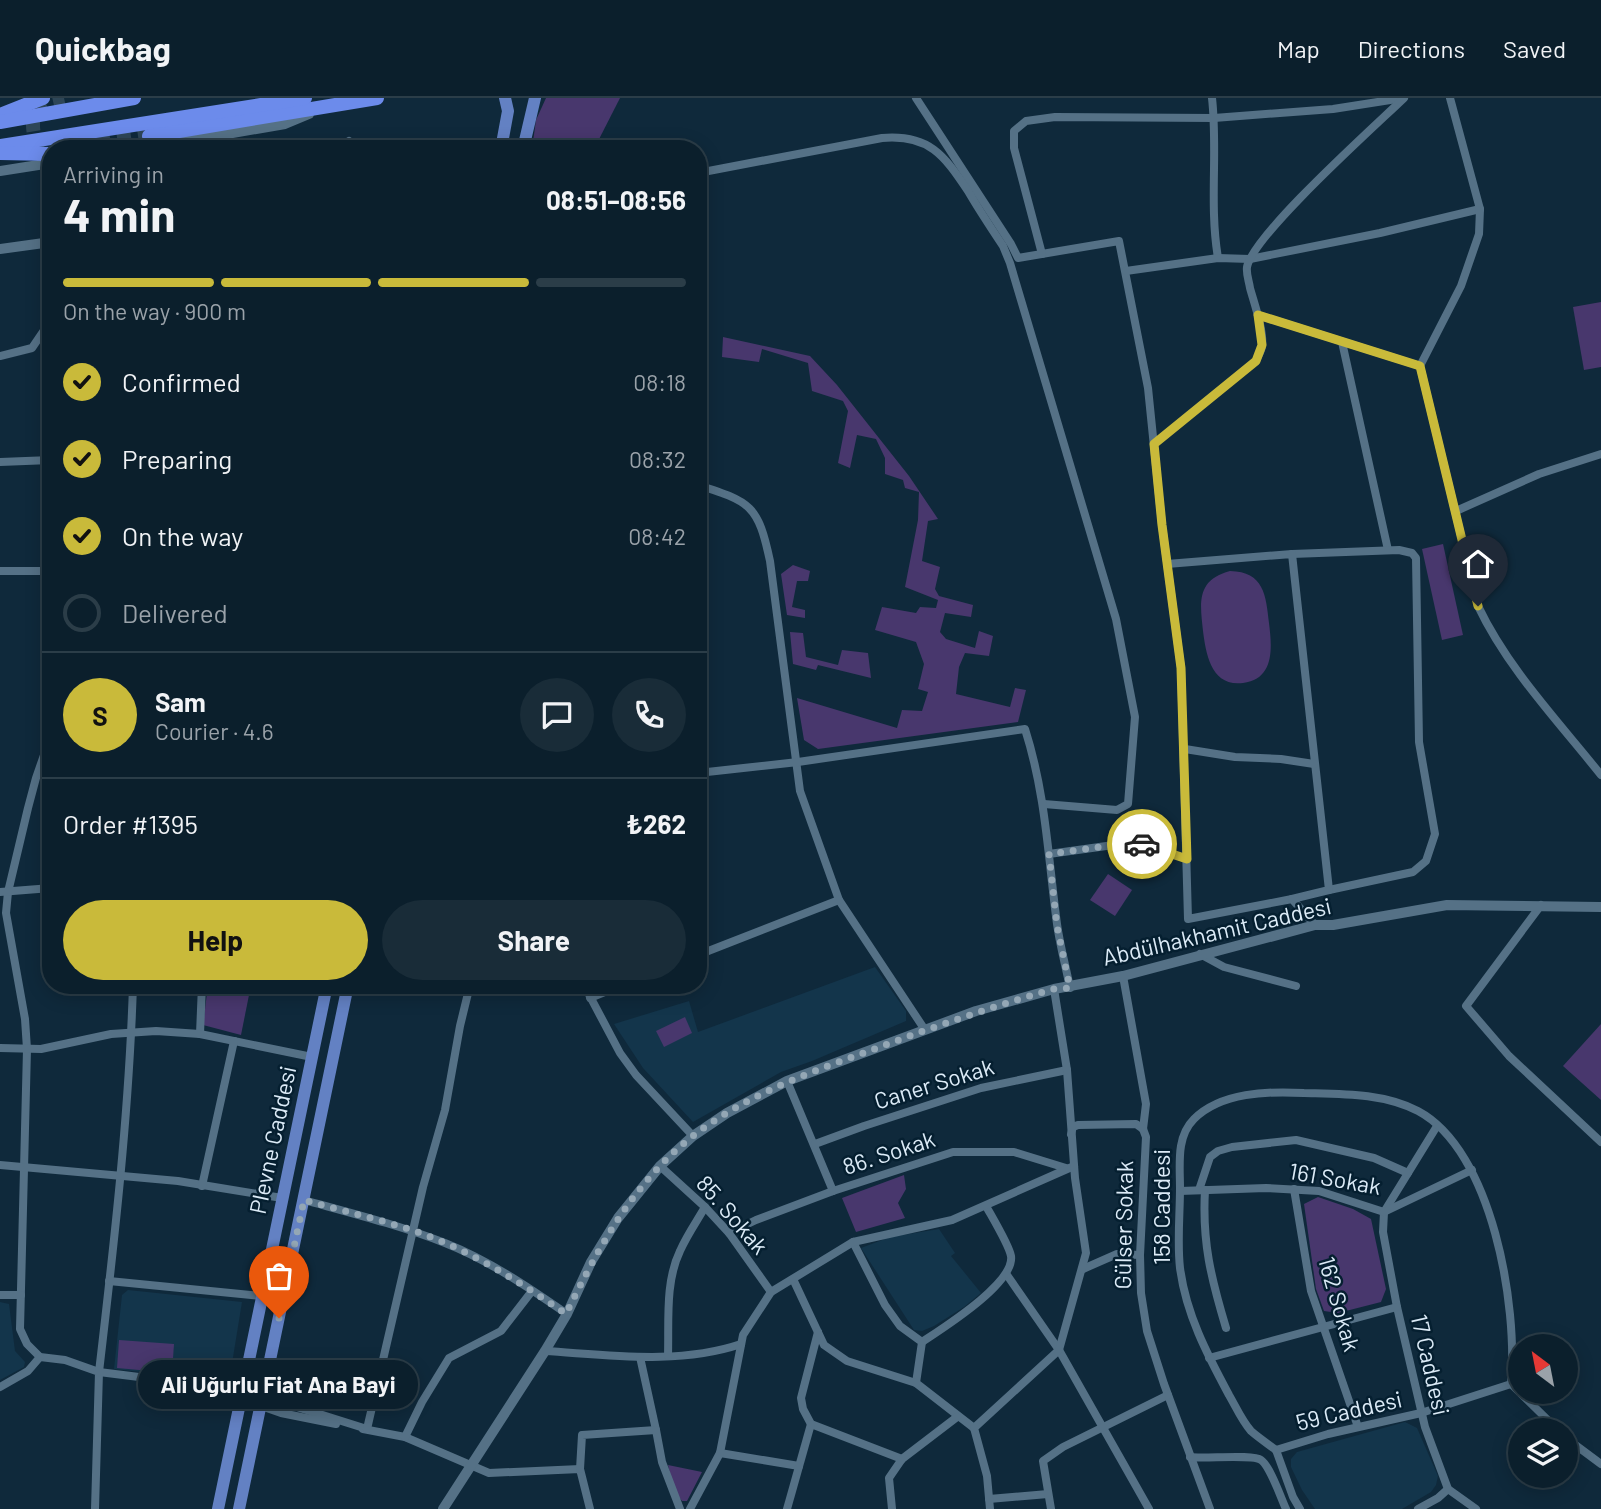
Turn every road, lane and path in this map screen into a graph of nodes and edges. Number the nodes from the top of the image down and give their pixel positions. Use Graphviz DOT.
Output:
graph roads {
  1 [pos="43,98"];
  2 [pos="134,98"];
  3 [pos="304,98"];
  4 [pos="377,98"];
  5 [pos="505,98"];
  6 [pos="535,98"];
  7 [pos="916,98"];
  8 [pos="1212,98"];
  9 [pos="1404,98"];
  10 [pos="1450,98"];
  11 [pos="324,107"];
  12 [pos="0,115"];
  13 [pos="1214,118"];
  14 [pos="0,122"];
  15 [pos="149,136"];
  16 [pos="211,140"];
  17 [pos="503,140"];
  18 [pos="525,140"];
  19 [pos="0,146"];
  20 [pos="0,153"];
  21 [pos="42,154"];
  22 [pos="42,164"];
  23 [pos="0,171"];
  24 [pos="707,171"];
  25 [pos="1480,209"];
  26 [pos="42,243"];
  27 [pos="0,249"];
  28 [pos="1042,254"];
  29 [pos="1218,258"];
  30 [pos="1250,259"];
  31 [pos="1126,271"];
  32 [pos="1258,315"];
  33 [pos="42,333"];
  34 [pos="1342,342"];
  35 [pos="0,356"];
  36 [pos="1420,366"];
  37 [pos="1154,444"];
  38 [pos="1601,454"];
  39 [pos="42,460"];
  40 [pos="0,462"];
  41 [pos="707,488"];
  42 [pos="1456,511"];
  43 [pos="1388,550"];
  44 [pos="1292,554"];
  45 [pos="1167,564"];
  46 [pos="42,569"];
  47 [pos="0,571"];
  48 [pos="1185,749"];
  49 [pos="42,761"];
  50 [pos="798,762"];
  51 [pos="1314,764"];
  52 [pos="707,772"];
  53 [pos="1601,775"];
  54 [pos="1044,804"];
  55 [pos="1049,854"];
  56 [pos="1187,859"];
  57 [pos="42,889"];
  58 [pos="1329,890"];
  59 [pos="4,892"];
  60 [pos="1292,899"];
  61 [pos="839,900"];
  62 [pos="1541,905"];
  63 [pos="1601,907"];
  64 [pos="1315,925"];
  65 [pos="707,951"];
  66 [pos="1200,954"];
  67 [pos="1123,975"];
  68 [pos="1296,986"];
  69 [pos="1070,988"];
  70 [pos="1054,989"];
  71 [pos="133,994"];
  72 [pos="202,994"];
  73 [pos="325,994"];
  74 [pos="346,994"];
  75 [pos="468,994"];
  76 [pos="588,994"];
  77 [pos="600,994"];
  78 [pos="590,998"];
  79 [pos="925,1030"];
  80 [pos="132,1032"];
  81 [pos="200,1034"];
  82 [pos="234,1041"];
  83 [pos="0,1048"];
  84 [pos="27,1049"];
  85 [pos="312,1056"];
  86 [pos="1067,1070"];
  87 [pos="787,1081"];
  88 [pos="1437,1126"];
  89 [pos="1143,1129"];
  90 [pos="1071,1134"];
  91 [pos="693,1136"];
  92 [pos="1601,1142"];
  93 [pos="815,1144"];
  94 [pos="0,1165"];
  95 [pos="660,1166"];
  96 [pos="24,1167"];
  97 [pos="1070,1167"];
  98 [pos="1472,1170"];
  99 [pos="1408,1173"];
  100 [pos="119,1174"];
  101 [pos="202,1186"];
  102 [pos="1294,1189"];
  103 [pos="1202,1190"];
  104 [pos="833,1191"];
  105 [pos="1180,1191"];
  106 [pos="282,1198"];
  107 [pos="304,1200"];
  108 [pos="986,1206"];
  109 [pos="705,1207"];
  110 [pos="1384,1212"];
  111 [pos="413,1231"];
  112 [pos="729,1233"];
  113 [pos="853,1242"];
  114 [pos="1140,1255"];
  115 [pos="1083,1269"];
  116 [pos="1007,1275"];
  117 [pos="793,1279"];
  118 [pos="109,1280"];
  119 [pos="532,1291"];
  120 [pos="771,1292"];
  121 [pos="0,1295"];
  122 [pos="21,1295"];
  123 [pos="262,1296"];
  124 [pos="1397,1307"];
  125 [pos="566,1314"];
  126 [pos="1323,1326"];
  127 [pos="1226,1328"];
  128 [pos="818,1332"];
  129 [pos="1511,1334"];
  130 [pos="922,1342"];
  131 [pos="741,1344"];
  132 [pos="1059,1350"];
  133 [pos="545,1351"];
  134 [pos="668,1356"];
  135 [pos="40,1357"];
  136 [pos="640,1357"];
  137 [pos="1209,1358"];
  138 [pos="99,1372"];
  139 [pos="916,1383"];
  140 [pos="1508,1385"];
  141 [pos="0,1387"];
  142 [pos="243,1390"];
  143 [pos="1168,1395"];
  144 [pos="262,1401"];
  145 [pos="1531,1404"];
  146 [pos="1421,1413"];
  147 [pos="957,1417"];
  148 [pos="1546,1418"];
  149 [pos="811,1424"];
  150 [pos="1104,1426"];
  151 [pos="1358,1427"];
  152 [pos="974,1428"];
  153 [pos="367,1429"];
  154 [pos="656,1430"];
  155 [pos="405,1437"];
  156 [pos="1578,1447"];
  157 [pos="1276,1450"];
  158 [pos="720,1453"];
  159 [pos="1190,1457"];
  160 [pos="902,1459"];
  161 [pos="1601,1464"];
  162 [pos="473,1465"];
  163 [pos="799,1466"];
  164 [pos="580,1469"];
  165 [pos="1448,1489"];
  166 [pos="1048,1494"];
  167 [pos="989,1504"];
  168 [pos="94,1509"];
  169 [pos="218,1509"];
  170 [pos="239,1509"];
  171 [pos="443,1509"];
  172 [pos="590,1509"];
  173 [pos="680,1509"];
  174 [pos="690,1509"];
  175 [pos="787,1509"];
  176 [pos="892,1509"];
  177 [pos="1051,1509"];
  178 [pos="1149,1509"];
  179 [pos="1210,1509"];
  180 [pos="1286,1509"];
  181 [pos="1300,1509"];
  182 [pos="1418,1509"];
  183 [pos="1476,1509"];
  1 -- 12 [label="highway"];
  2 -- 14 [label="highway"];
  3 -- 19 [label="highway"];
  4 -- 11 [label="highway"];
  5 -- 17 [label="main road"];
  6 -- 18 [label="main road"];
  7 -- 28 [label="street"];
  8 -- 13 [label="street"];
  9 -- 13 [label="street"];
  9 -- 30 [label="street"];
  10 -- 25 [label="street"];
  11 -- 15 [label="highway"];
  11 -- 16 [label="main road"];
  13 -- 28 [label="street"];
  13 -- 29 [label="street"];
  20 -- 21 [label="highway"];
  22 -- 23 [label="main road"];
  24 -- 54 [label="street"];
  25 -- 30 [label="street"];
  25 -- 36 [label="street"];
  26 -- 27 [label="main road"];
  28 -- 31 [label="street"];
  29 -- 30 [label="street"];
  29 -- 31 [label="street"];
  30 -- 32 [label="street"];
  31 -- 37 [label="street"];
  32 -- 34 [label="street"];
  32 -- 37 [label="street"];
  33 -- 35 [label="street"];
  34 -- 36 [label="street"];
  34 -- 43 [label="street"];
  36 -- 42 [label="street"];
  37 -- 45 [label="street"];
  38 -- 42 [label="street"];
  39 -- 40 [label="street"];
  41 -- 50 [label="street"];
  42 -- 53 [label="street"];
  43 -- 44 [label="street"];
  43 -- 58 [label="street"];
  44 -- 45 [label="street"];
  44 -- 51 [label="street"];
  45 -- 48 [label="street"];
  46 -- 47 [label="street"];
  48 -- 51 [label="street"];
  48 -- 56 [label="street"];
  49 -- 59 [label="street"];
  50 -- 52 [label="street"];
  50 -- 54 [label="street"];
  50 -- 61 [label="street"];
  51 -- 58 [label="street"];
  54 -- 55 [label="street"];
  55 -- 56 [label="street"];
  55 -- 69 [label="street"];
  56 -- 60 [label="street"];
  57 -- 59 [label="street"];
  58 -- 60 [label="street"];
  59 -- 84 [label="street"];
  60 -- 64 [label="street"];
  61 -- 65 [label="street"];
  61 -- 79 [label="street"];
  62 -- 63 [label="main road, Abdülhakhamit Caddesi"];
  62 -- 64 [label="main road, Abdülhakhamit Caddesi"];
  62 -- 92 [label="street"];
  64 -- 66 [label="main road, Abdülhakhamit Caddesi"];
  66 -- 67 [label="main road, Abdülhakhamit Caddesi"];
  66 -- 68 [label="street"];
  67 -- 69 [label="main road, Abdülhakhamit Caddesi"];
  67 -- 89 [label="street, Gülser Sokak"];
  69 -- 70 [label="main road, Abdülhakhamit Caddesi"];
  70 -- 79 [label="main road, Abdülhakhamit Caddesi"];
  70 -- 86 [label="street"];
  71 -- 80 [label="street"];
  72 -- 81 [label="street"];
  73 -- 85 [label="main road, Plevne Caddesi"];
  74 -- 107 [label="main road, Plevne Caddesi"];
  75 -- 111 [label="street"];
  76 -- 78 [label="street"];
  77 -- 78 [label="street"];
  78 -- 91 [label="street"];
  79 -- 87 [label="main road, Abdülhakhamit Caddesi"];
  80 -- 81 [label="street"];
  80 -- 84 [label="street"];
  80 -- 100 [label="street"];
  81 -- 82 [label="street"];
  82 -- 85 [label="street"];
  82 -- 101 [label="street"];
  83 -- 84 [label="street"];
  84 -- 96 [label="street"];
  85 -- 106 [label="main road, Plevne Caddesi"];
  86 -- 90 [label="street"];
  86 -- 93 [label="street, Caner Sokak"];
  87 -- 91 [label="main road, Abdülhakhamit Caddesi"];
  87 -- 93 [label="street"];
  88 -- 98 [label="street, 158 Caddesi"];
  88 -- 99 [label="street, 161 Sokak"];
  88 -- 105 [label="street, 158 Caddesi"];
  89 -- 90 [label="street"];
  89 -- 114 [label="street, Gülser Sokak"];
  90 -- 97 [label="street"];
  91 -- 95 [label="main road, Abdülhakhamit Caddesi"];
  93 -- 104 [label="street"];
  94 -- 96 [label="street"];
  95 -- 109 [label="street, 85. Sokak"];
  95 -- 125 [label="main road, Abdülhakhamit Caddesi"];
  96 -- 100 [label="street"];
  96 -- 122 [label="street"];
  97 -- 104 [label="street, 86. Sokak"];
  97 -- 108 [label="street"];
  97 -- 115 [label="street"];
  98 -- 110 [label="street"];
  98 -- 129 [label="street, 158 Caddesi"];
  99 -- 103 [label="street"];
  99 -- 110 [label="street, 161 Sokak"];
  100 -- 101 [label="street"];
  100 -- 118 [label="street"];
  101 -- 106 [label="street"];
  102 -- 103 [label="street, 161 Sokak"];
  102 -- 110 [label="street, 161 Sokak"];
  102 -- 126 [label="street, 162 Sokak"];
  103 -- 105 [label="street, 161 Sokak"];
  103 -- 127 [label="street"];
  104 -- 112 [label="street, 86. Sokak"];
  105 -- 137 [label="street, 158 Caddesi"];
  106 -- 123 [label="main road, Plevne Caddesi"];
  107 -- 111 [label="street"];
  107 -- 144 [label="main road, Plevne Caddesi"];
  108 -- 113 [label="street"];
  108 -- 116 [label="street"];
  109 -- 112 [label="street, 85. Sokak"];
  109 -- 134 [label="street"];
  110 -- 124 [label="street, 17 Caddesi"];
  111 -- 119 [label="street"];
  111 -- 153 [label="street"];
  112 -- 120 [label="street, 85. Sokak"];
  113 -- 117 [label="street"];
  113 -- 130 [label="street"];
  114 -- 115 [label="street"];
  114 -- 143 [label="street, Gülser Sokak"];
  115 -- 132 [label="street"];
  116 -- 130 [label="street"];
  116 -- 132 [label="street"];
  117 -- 120 [label="street"];
  117 -- 128 [label="street"];
  118 -- 123 [label="street"];
  118 -- 138 [label="street"];
  119 -- 125 [label="street"];
  119 -- 155 [label="street"];
  120 -- 131 [label="street"];
  121 -- 122 [label="street"];
  122 -- 135 [label="street"];
  123 -- 142 [label="main road, Plevne Caddesi"];
  124 -- 126 [label="street"];
  124 -- 146 [label="street, 17 Caddesi"];
  125 -- 133 [label="main road, Abdülhakhamit Caddesi"];
  126 -- 137 [label="street"];
  126 -- 151 [label="street, 162 Sokak"];
  128 -- 139 [label="street"];
  128 -- 149 [label="street"];
  130 -- 139 [label="street"];
  131 -- 134 [label="street"];
  131 -- 158 [label="street"];
  132 -- 150 [label="street"];
  132 -- 152 [label="street"];
  133 -- 136 [label="street"];
  133 -- 162 [label="main road, Abdülhakhamit Caddesi"];
  134 -- 136 [label="street"];
  135 -- 138 [label="street"];
  135 -- 141 [label="street"];
  136 -- 154 [label="street"];
  137 -- 157 [label="street, 158 Caddesi"];
  138 -- 142 [label="street"];
  138 -- 168 [label="street"];
  139 -- 147 [label="street"];
  140 -- 146 [label="street, 59 Caddesi"];
  142 -- 144 [label="street"];
  142 -- 169 [label="main road, Plevne Caddesi"];
  143 -- 150 [label="street"];
  143 -- 159 [label="street, Gülser Sokak"];
  144 -- 153 [label="street"];
  144 -- 170 [label="main road, Plevne Caddesi"];
  145 -- 148 [label="street"];
  146 -- 151 [label="street, 59 Caddesi"];
  146 -- 165 [label="street, 17 Caddesi"];
  147 -- 152 [label="street"];
  147 -- 160 [label="street"];
  149 -- 160 [label="street"];
  149 -- 163 [label="street"];
  150 -- 166 [label="street"];
  150 -- 178 [label="street"];
  151 -- 157 [label="street, 59 Caddesi"];
  152 -- 167 [label="street"];
  153 -- 155 [label="street"];
  154 -- 164 [label="street"];
  154 -- 173 [label="street"];
  155 -- 162 [label="street"];
  156 -- 161 [label="street"];
  157 -- 181 [label="street"];
  158 -- 163 [label="street"];
  158 -- 174 [label="street"];
  159 -- 179 [label="street, Gülser Sokak"];
  159 -- 180 [label="street"];
  160 -- 176 [label="street"];
  162 -- 164 [label="street"];
  162 -- 171 [label="main road, Abdülhakhamit Caddesi"];
  163 -- 175 [label="street"];
  164 -- 172 [label="street"];
  165 -- 182 [label="street"];
  165 -- 183 [label="street"];
  166 -- 167 [label="street"];
  166 -- 177 [label="street"];
}
